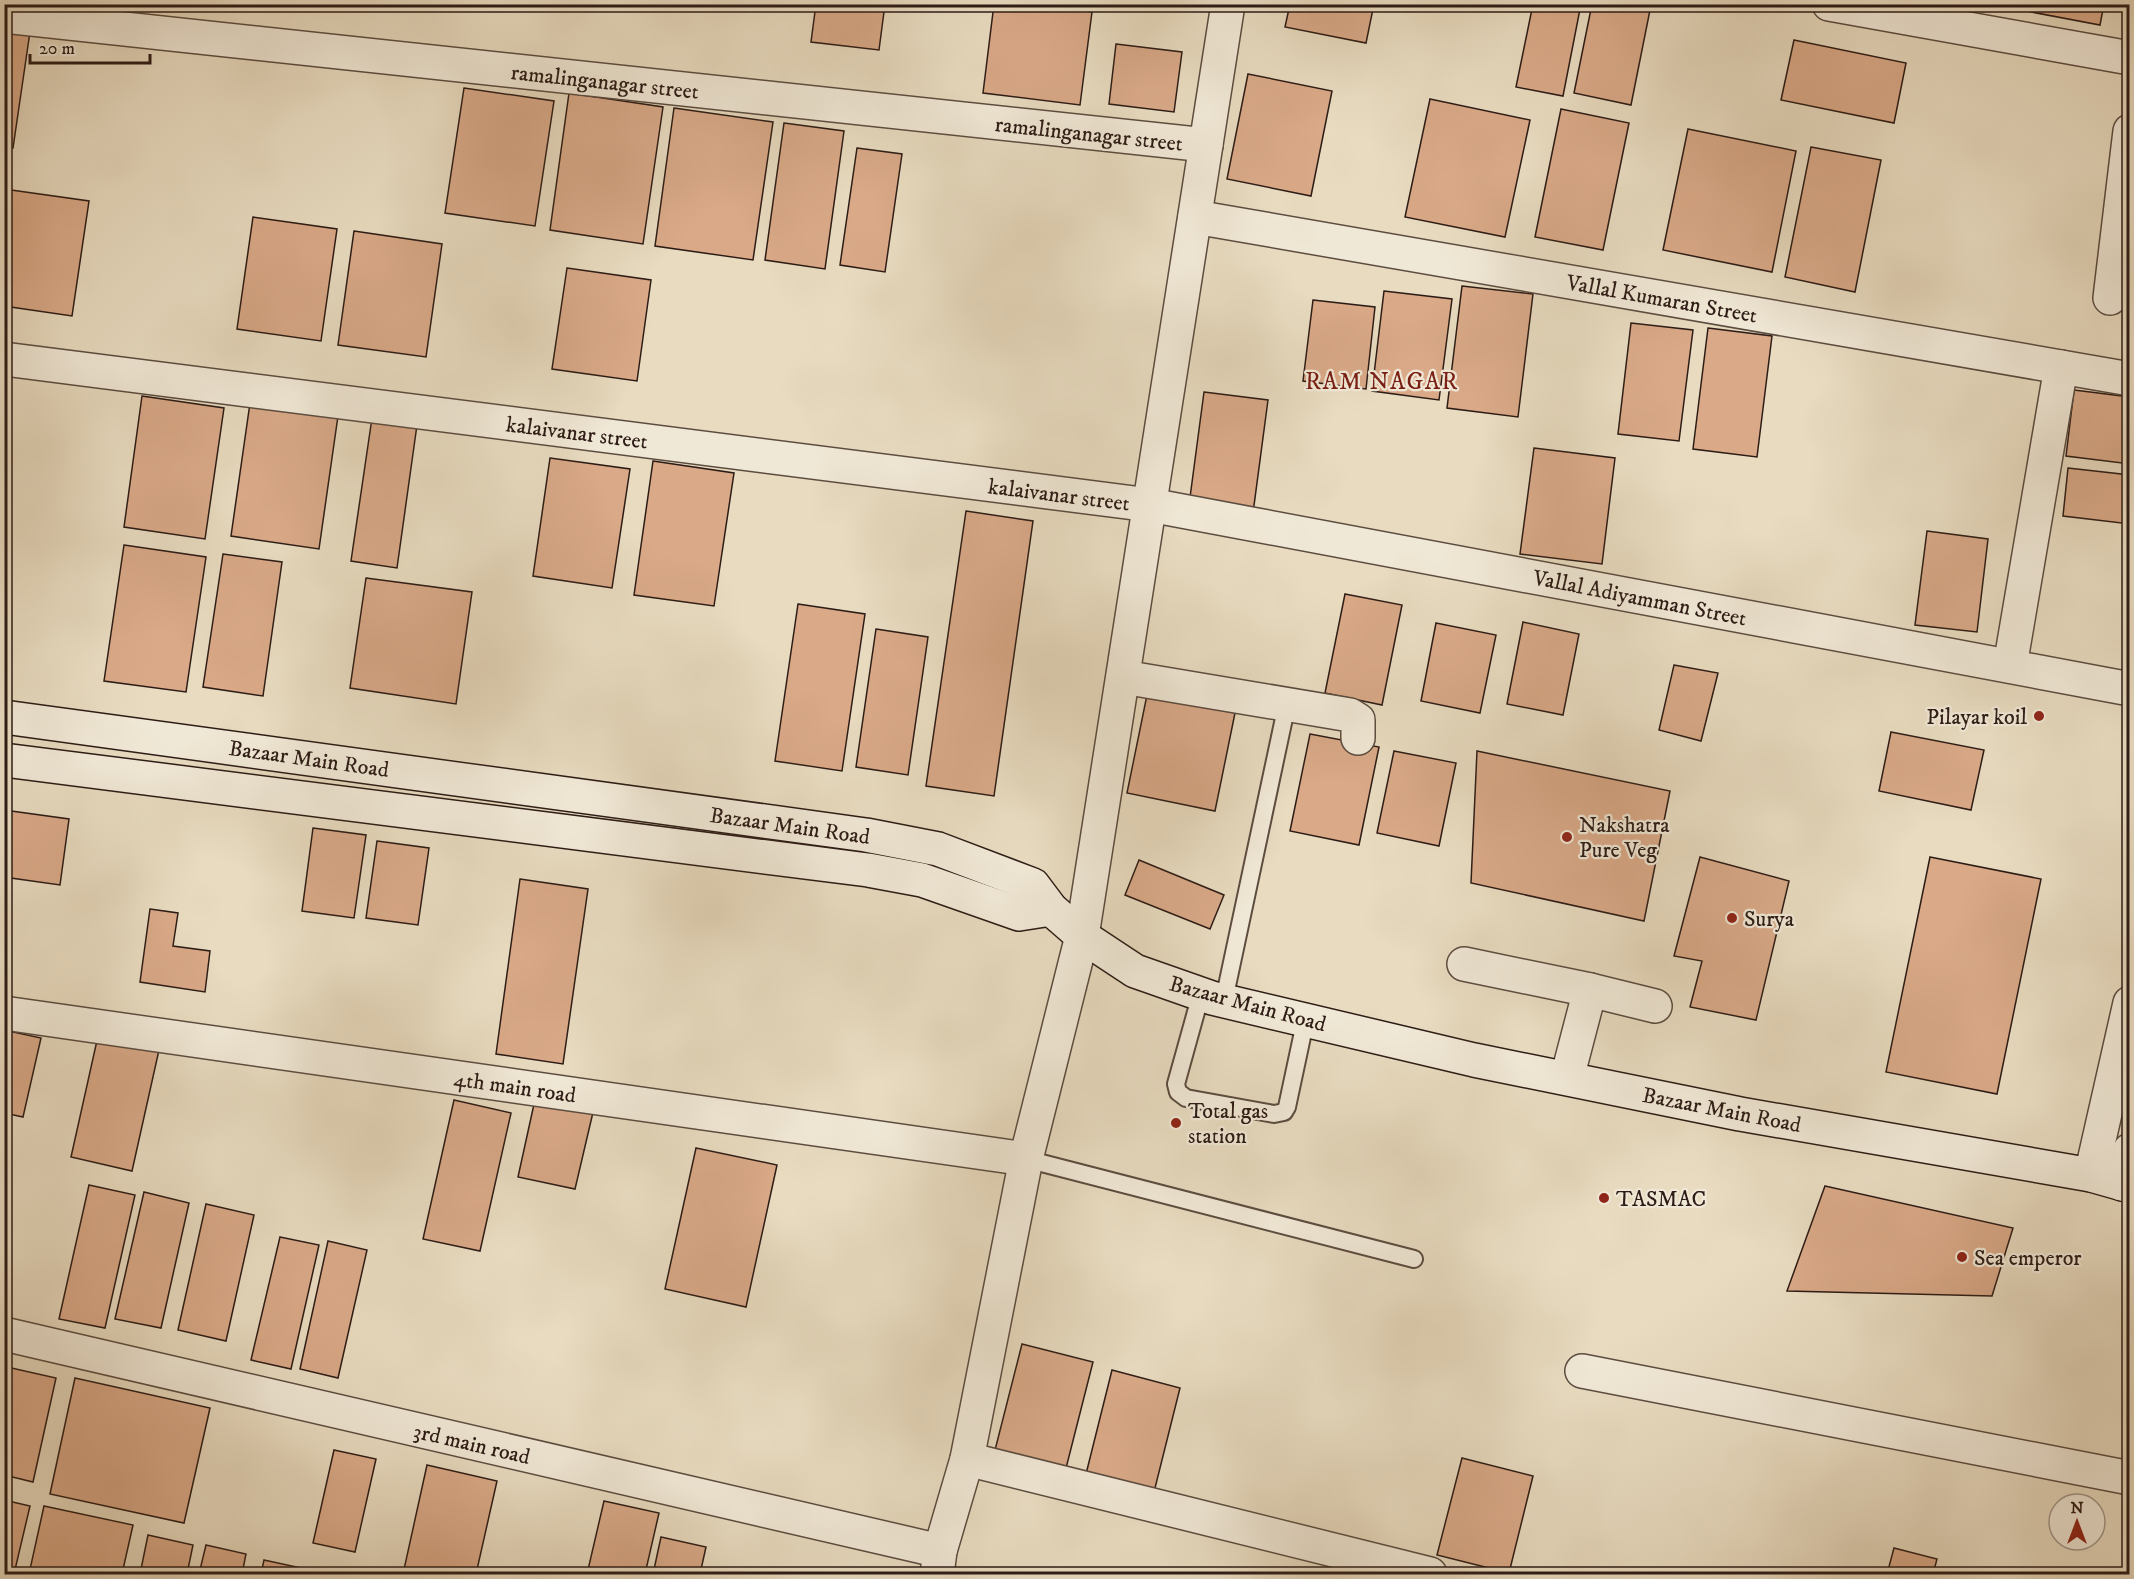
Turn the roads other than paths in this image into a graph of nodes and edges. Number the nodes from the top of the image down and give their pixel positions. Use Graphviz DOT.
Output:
graph roads {
  1 [pos="1228,4"];
  2 [pos="1829,4"];
  3 [pos="4,16"];
  4 [pos="2130,58"];
  5 [pos="2130,131"];
  6 [pos="1206,145"];
  7 [pos="1195,217"];
  8 [pos="2110,298"];
  9 [pos="4,359"];
  10 [pos="2061,368"];
  11 [pos="2130,379"];
  12 [pos="1150,505"];
  13 [pos="2010,666"];
  14 [pos="1123,677"];
  15 [pos="2130,689"];
  16 [pos="1287,704"];
  17 [pos="4,717"];
  18 [pos="1359,738"];
  19 [pos="4,760"];
  20 [pos="1051,909"];
  21 [pos="1082,936"];
  22 [pos="1464,964"];
  23 [pos="1590,990"];
  24 [pos="1212,997"];
  25 [pos="2130,1003"];
  26 [pos="1656,1006"];
  27 [pos="4,1013"];
  28 [pos="1306,1018"];
  29 [pos="1567,1078"];
  30 [pos="2130,1150"];
  31 [pos="1026,1159"];
  32 [pos="2091,1175"];
  33 [pos="2126,1185"];
  34 [pos="1414,1259"];
  35 [pos="4,1334"];
  36 [pos="1582,1371"];
  37 [pos="967,1459"];
  38 [pos="2130,1478"];
  39 [pos="939,1563"];
  40 [pos="1430,1575"];
  1 -- 6 [label="street"];
  2 -- 4 [label="street"];
  3 -- 6 [label="street, ramalinganagar street"];
  5 -- 8 [label="street"];
  6 -- 7 [label="street"];
  7 -- 10 [label="street, Vallal Kumaran Street"];
  7 -- 12 [label="street"];
  9 -- 12 [label="street, kalaivanar street"];
  10 -- 11 [label="street, Vallal Kumaran Street"];
  10 -- 13 [label="street"];
  12 -- 13 [label="street, Vallal Adiyamman Street"];
  12 -- 14 [label="street"];
  13 -- 15 [label="street, Vallal Adiyamman Street"];
  14 -- 16 [label="street"];
  14 -- 21 [label="street"];
  16 -- 18 [label="street"];
  16 -- 24 [label="lane"];
  17 -- 20 [label="street, Bazaar Main Road"];
  19 -- 20 [label="street"];
  20 -- 21 [label="street, Bazaar Main Road"];
  21 -- 24 [label="street, Bazaar Main Road"];
  21 -- 31 [label="street"];
  22 -- 23 [label="street"];
  23 -- 26 [label="street"];
  23 -- 29 [label="street"];
  24 -- 28 [label="street, Bazaar Main Road"];
  24 -- 28 [label="lane"];
  25 -- 32 [label="street"];
  27 -- 31 [label="street, 4th main road"];
  28 -- 29 [label="street, Bazaar Main Road"];
  29 -- 32 [label="street, Bazaar Main Road"];
  30 -- 33 [label="street"];
  31 -- 34 [label="lane"];
  31 -- 37 [label="street"];
  32 -- 33 [label="street, Bazaar Main Road"];
  35 -- 39 [label="street, 3rd main road"];
  36 -- 38 [label="street"];
  37 -- 39 [label="street"];
  37 -- 40 [label="street"];
}
